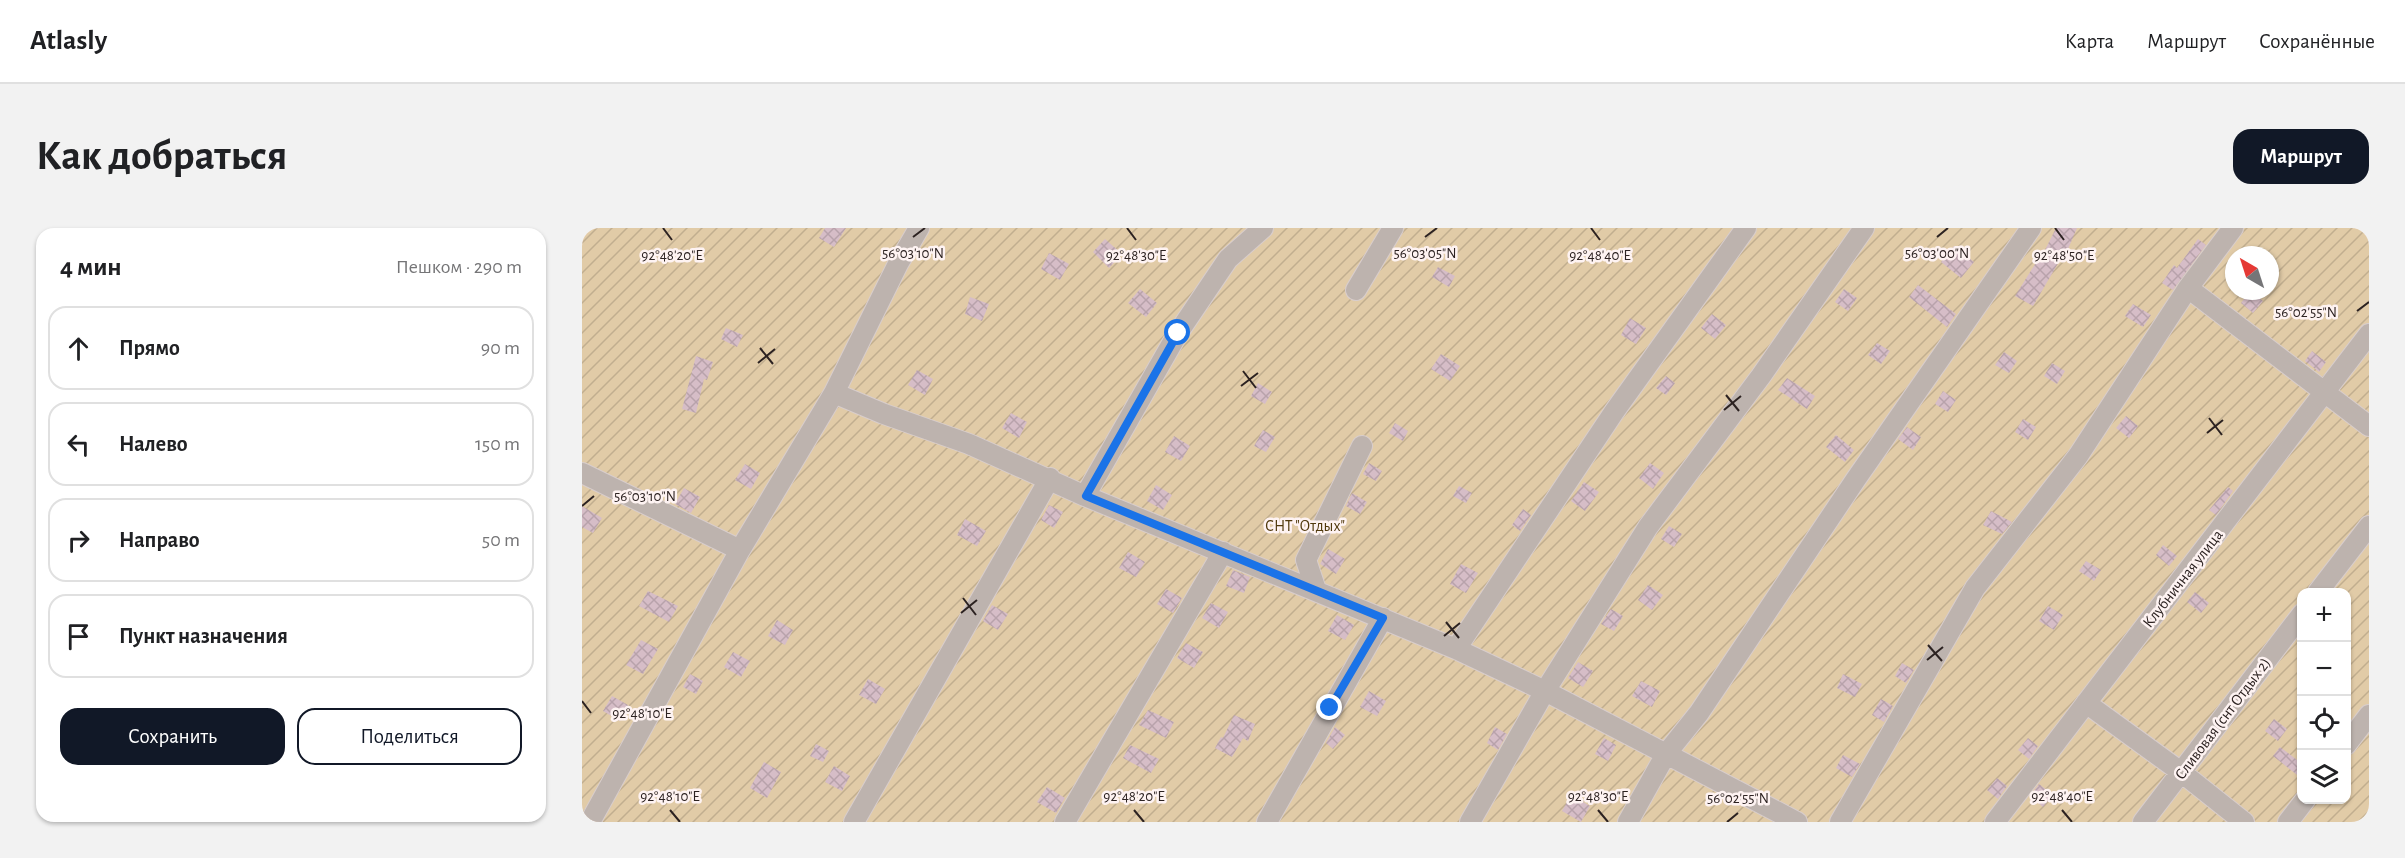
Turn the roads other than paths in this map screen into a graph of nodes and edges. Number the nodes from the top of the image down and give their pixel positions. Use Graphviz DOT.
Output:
graph roads {
  1 [pos="919,228"];
  2 [pos="1263,228"];
  3 [pos="1393,228"];
  4 [pos="1746,228"];
  5 [pos="1863,228"];
  6 [pos="2031,228"];
  7 [pos="2233,228"];
  8 [pos="2188,288"];
  9 [pos="1356,290"];
  10 [pos="2369,334"];
  11 [pos="2325,392"];
  12 [pos="834,393"];
  13 [pos="2369,426"];
  14 [pos="1362,447"];
  15 [pos="582,473"];
  16 [pos="1050,478"];
  17 [pos="1086,496"];
  18 [pos="2369,526"];
  19 [pos="740,550"];
  20 [pos="1223,552"];
  21 [pos="2321,588"];
  22 [pos="1316,590"];
  23 [pos="1383,618"];
  24 [pos="2297,619"];
  25 [pos="1456,649"];
  26 [pos="1545,691"];
  27 [pos="2085,703"];
  28 [pos="2369,715"];
  29 [pos="2351,738"];
  30 [pos="1666,754"];
  31 [pos="2181,772"];
  32 [pos="2302,804"];
  33 [pos="590,822"];
  34 [pos="854,822"];
  35 [pos="1065,822"];
  36 [pos="1267,822"];
  37 [pos="1470,822"];
  38 [pos="1628,822"];
  39 [pos="1797,822"];
  40 [pos="1840,822"];
  41 [pos="1995,822"];
  42 [pos="2143,822"];
  43 [pos="2244,822"];
  44 [pos="2288,822"];
  1 -- 12 [label="lane"];
  2 -- 17 [label="lane"];
  3 -- 9 [label="lane"];
  4 -- 25 [label="lane"];
  5 -- 26 [label="lane"];
  6 -- 30 [label="lane"];
  7 -- 8 [label="lane"];
  8 -- 11 [label="lane"];
  8 -- 40 [label="lane"];
  10 -- 11 [label="lane, Клубничная улица"];
  11 -- 13 [label="lane"];
  11 -- 27 [label="lane, Клубничная улица"];
  12 -- 16 [label="lane"];
  12 -- 19 [label="lane"];
  14 -- 22 [label="lane"];
  15 -- 19 [label="lane"];
  16 -- 17 [label="lane"];
  16 -- 34 [label="lane"];
  17 -- 20 [label="lane"];
  18 -- 21 [label="lane"];
  19 -- 33 [label="lane"];
  20 -- 22 [label="lane"];
  20 -- 35 [label="lane"];
  22 -- 23 [label="lane"];
  23 -- 25 [label="lane"];
  23 -- 36 [label="lane"];
  24 -- 31 [label="lane, Сливовая (снт Отдых 2)"];
  25 -- 26 [label="lane"];
  26 -- 30 [label="lane"];
  26 -- 37 [label="lane"];
  27 -- 31 [label="lane"];
  27 -- 41 [label="lane, Клубничная улица"];
  28 -- 29 [label="lane"];
  30 -- 38 [label="lane"];
  30 -- 39 [label="lane"];
  31 -- 42 [label="lane, Сливовая (снт Отдых 2)"];
  31 -- 43 [label="lane"];
  32 -- 44 [label="lane"];
}
